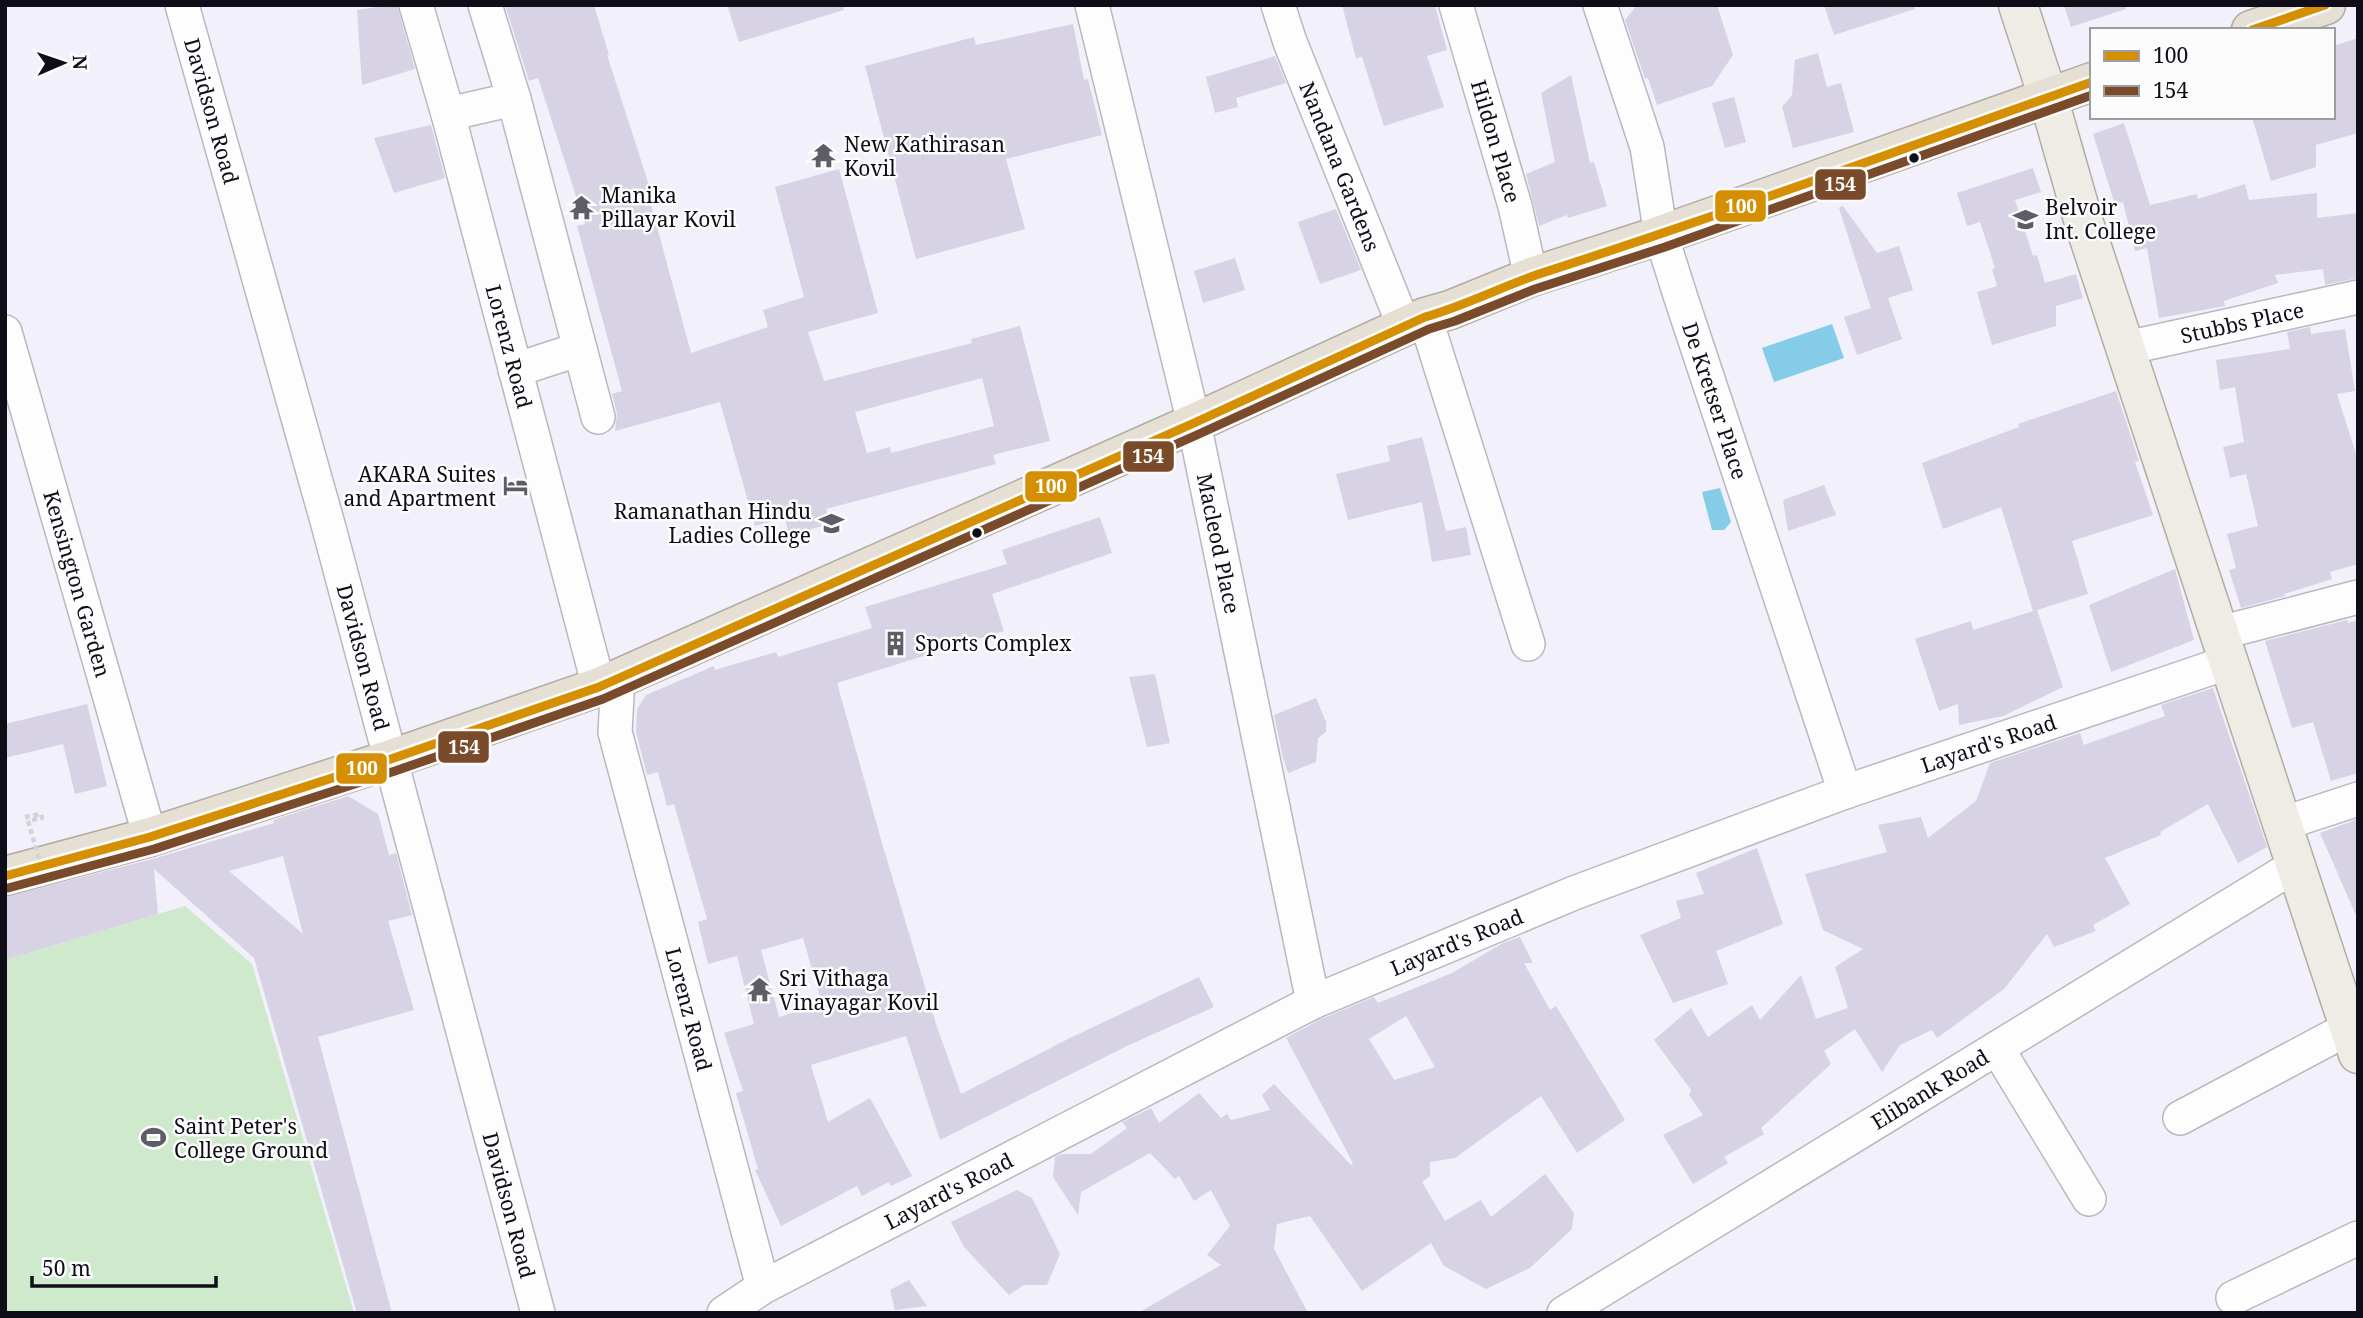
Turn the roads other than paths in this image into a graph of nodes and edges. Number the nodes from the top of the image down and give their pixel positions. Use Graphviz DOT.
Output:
graph roads {
  1 [pos="182,5"];
  2 [pos="416,5"];
  3 [pos="485,5"];
  4 [pos="1092,5"];
  5 [pos="1278,5"];
  6 [pos="1456,5"];
  7 [pos="1600,5"];
  8 [pos="2018,5"];
  9 [pos="2326,5"];
  10 [pos="2257,28"];
  11 [pos="2090,83"];
  12 [pos="2048,97"];
  13 [pos="513,99"];
  14 [pos="448,114"];
  15 [pos="1661,235"];
  16 [pos="1531,277"];
  17 [pos="2358,297"];
  18 [pos="1414,322"];
  19 [pos="5,332"];
  20 [pos="2126,348"];
  21 [pos="579,349"];
  22 [pos="515,370"];
  23 [pos="598,417"];
  24 [pos="1194,423"];
  25 [pos="2358,597"];
  26 [pos="1528,643"];
  27 [pos="2224,648"];
  28 [pos="597,687"];
  29 [pos="391,759"];
  30 [pos="1845,792"];
  31 [pos="2358,799"];
  32 [pos="2282,824"];
  33 [pos="150,836"];
  34 [pos="2295,865"];
  35 [pos="5,876"];
  36 [pos="1313,1002"];
  37 [pos="2353,1041"];
  38 [pos="1997,1048"];
  39 [pos="2180,1118"];
  40 [pos="2089,1199"];
  41 [pos="2358,1238"];
  42 [pos="763,1287"];
  43 [pos="2234,1298"];
  44 [pos="538,1313"];
  45 [pos="724,1313"];
  46 [pos="1564,1313"];
  1 -- 29 [label="street, Davidson Road"];
  2 -- 14 [label="street, Lorenz Road"];
  3 -- 13 [label="street"];
  4 -- 24 [label="street, Macleod Place"];
  5 -- 18 [label="street, Nandana Gardens"];
  6 -- 16 [label="street, Hildon Place"];
  7 -- 15 [label="street, De Kretser Place"];
  8 -- 12 [label="main road"];
  9 -- 10 [label="highway"];
  11 -- 12 [label="highway"];
  12 -- 15 [label="highway"];
  12 -- 20 [label="main road"];
  13 -- 14 [label="street"];
  13 -- 21 [label="street"];
  14 -- 22 [label="street, Lorenz Road"];
  15 -- 16 [label="highway"];
  15 -- 30 [label="street, De Kretser Place"];
  16 -- 18 [label="highway"];
  17 -- 20 [label="street, Stubbs Place"];
  18 -- 24 [label="highway"];
  18 -- 26 [label="street, Nandana Gardens"];
  19 -- 33 [label="street, Kensington Garden"];
  20 -- 27 [label="main road"];
  21 -- 22 [label="street"];
  21 -- 23 [label="street"];
  22 -- 28 [label="street, Lorenz Road"];
  24 -- 28 [label="highway"];
  24 -- 36 [label="street, Macleod Place"];
  25 -- 27 [label="street, Layard's Road"];
  27 -- 30 [label="street, Layard's Road"];
  27 -- 32 [label="main road"];
  28 -- 29 [label="highway"];
  28 -- 42 [label="street, Lorenz Road"];
  29 -- 33 [label="highway"];
  29 -- 44 [label="street, Davidson Road"];
  30 -- 36 [label="street, Layard's Road"];
  31 -- 32 [label="street"];
  32 -- 34 [label="main road"];
  33 -- 35 [label="highway"];
  34 -- 37 [label="main road"];
  34 -- 38 [label="street, Elibank Road"];
  36 -- 42 [label="street, Layard's Road"];
  37 -- 39 [label="street"];
  38 -- 40 [label="street"];
  38 -- 46 [label="street, Elibank Road"];
  41 -- 43 [label="street"];
  42 -- 45 [label="street, Layard's Road"];
}
